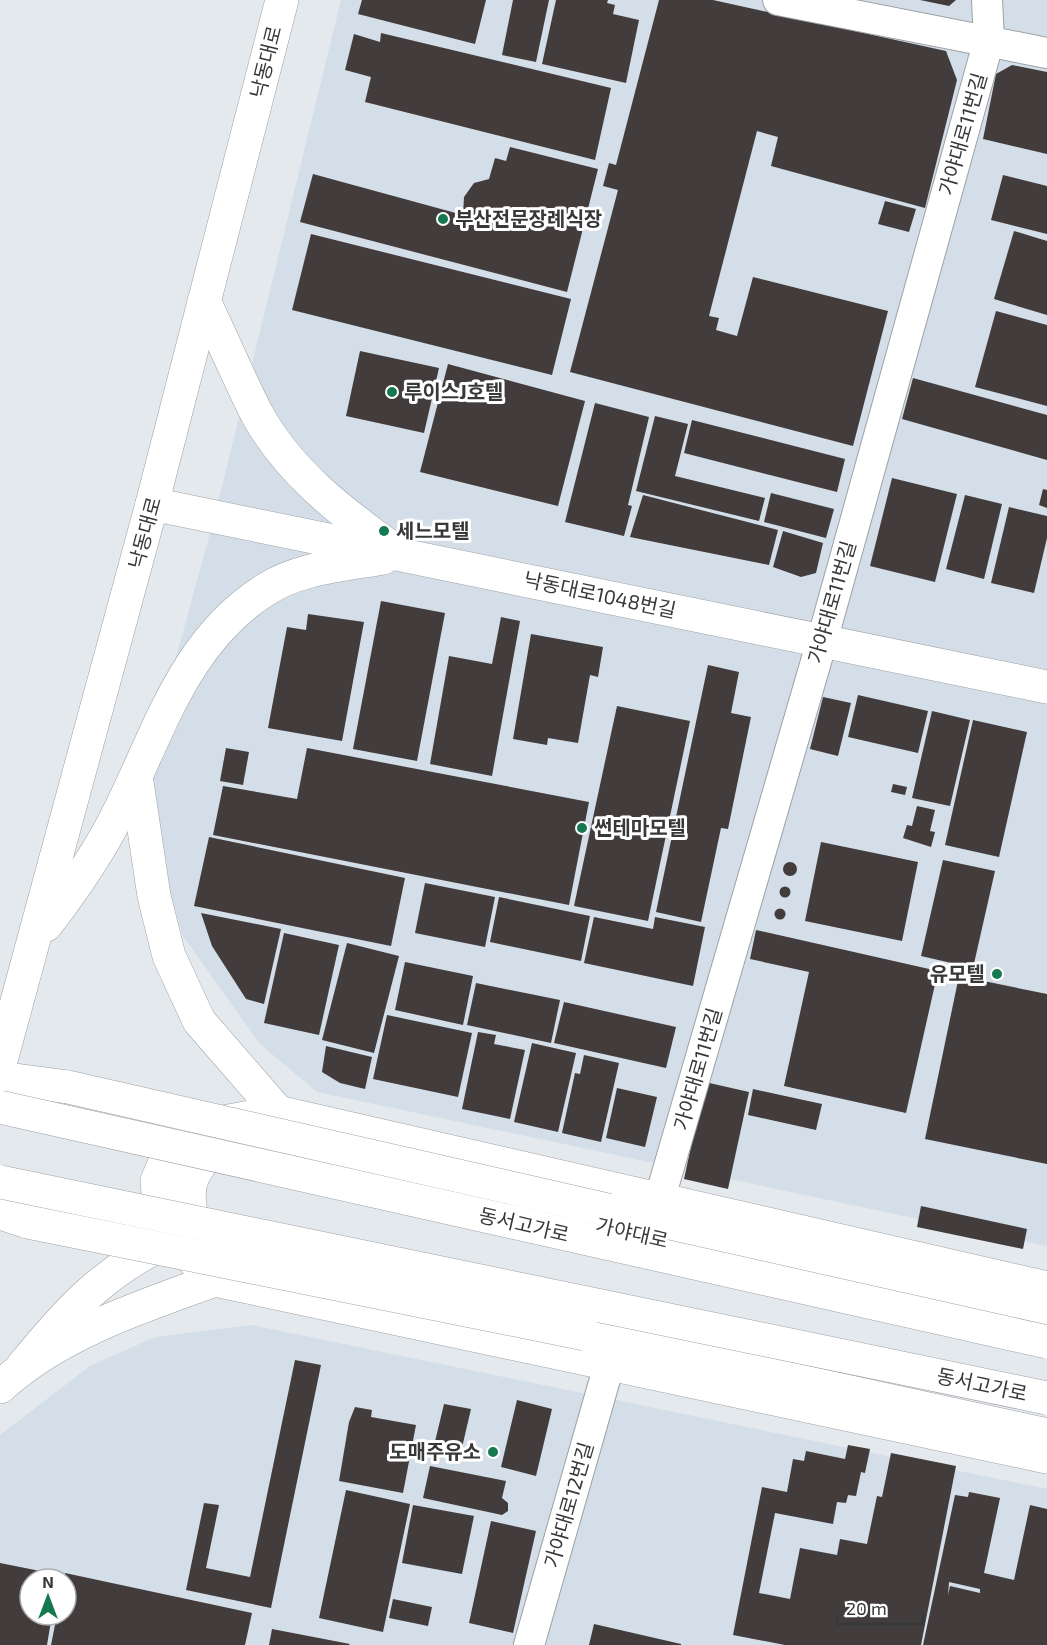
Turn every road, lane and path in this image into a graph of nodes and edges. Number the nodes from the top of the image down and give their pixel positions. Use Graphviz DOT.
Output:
graph roads {
  1 [pos="282,0"];
  2 [pos="778,0"];
  3 [pos="987,0"];
  4 [pos="989,40"];
  5 [pos="1047,53"];
  6 [pos="204,301"];
  7 [pos="153,504"];
  8 [pos="402,555"];
  9 [pos="822,641"];
  10 [pos="1047,687"];
  11 [pos="136,776"];
  12 [pos="33,943"];
  13 [pos="0,1064"];
  14 [pos="0,1078"];
  15 [pos="0,1107"];
  16 [pos="278,1112"];
  17 [pos="216,1145"];
  18 [pos="157,1181"];
  19 [pos="0,1182"];
  20 [pos="659,1201"];
  21 [pos="0,1213"];
  22 [pos="171,1239"];
  23 [pos="220,1248"];
  24 [pos="215,1280"];
  25 [pos="1047,1288"];
  26 [pos="1047,1309"];
  27 [pos="1047,1327"];
  28 [pos="1047,1342"];
  29 [pos="609,1365"];
  30 [pos="11,1377"];
  31 [pos="1047,1398"];
  32 [pos="1047,1418"];
  33 [pos="1047,1435"];
  34 [pos="1047,1457"];
  35 [pos="530,1645"];
  1 -- 6 [label="main road, 낙동대로"];
  2 -- 4 [label="street"];
  3 -- 4 [label="street, 가야대로11번길"];
  4 -- 5 [label="street"];
  4 -- 9 [label="street, 가야대로11번길"];
  6 -- 7 [label="main road, 낙동대로"];
  6 -- 8 [label="main road"];
  7 -- 8 [label="main road, 낙동대로1048번길"];
  7 -- 12 [label="main road, 낙동대로"];
  8 -- 9 [label="main road, 낙동대로1048번길"];
  8 -- 11 [label="main road"];
  9 -- 10 [label="main road, 낙동대로1048번길"];
  9 -- 20 [label="street, 가야대로11번길"];
  11 -- 12 [label="main road"];
  11 -- 16 [label="main road"];
  12 -- 13 [label="main road, 낙동대로"];
  14 -- 26 [label="main road, bridge"];
  15 -- 28 [label="main road, 동서고가로, bridge"];
  16 -- 18 [label="main road"];
  16 -- 20 [label="main road"];
  17 -- 18 [label="main road"];
  17 -- 23 [label="main road"];
  17 -- 27 [label="main road, 가야대로"];
  18 -- 22 [label="main road"];
  19 -- 31 [label="main road, 동서고가로, bridge"];
  20 -- 25 [label="main road"];
  21 -- 33 [label="main road, bridge"];
  22 -- 23 [label="main road"];
  22 -- 24 [label="main road"];
  22 -- 30 [label="main road"];
  23 -- 32 [label="main road"];
  24 -- 29 [label="main road"];
  24 -- 30 [label="main road"];
  29 -- 34 [label="main road"];
  29 -- 35 [label="street, 가야대로12번길"];
}
